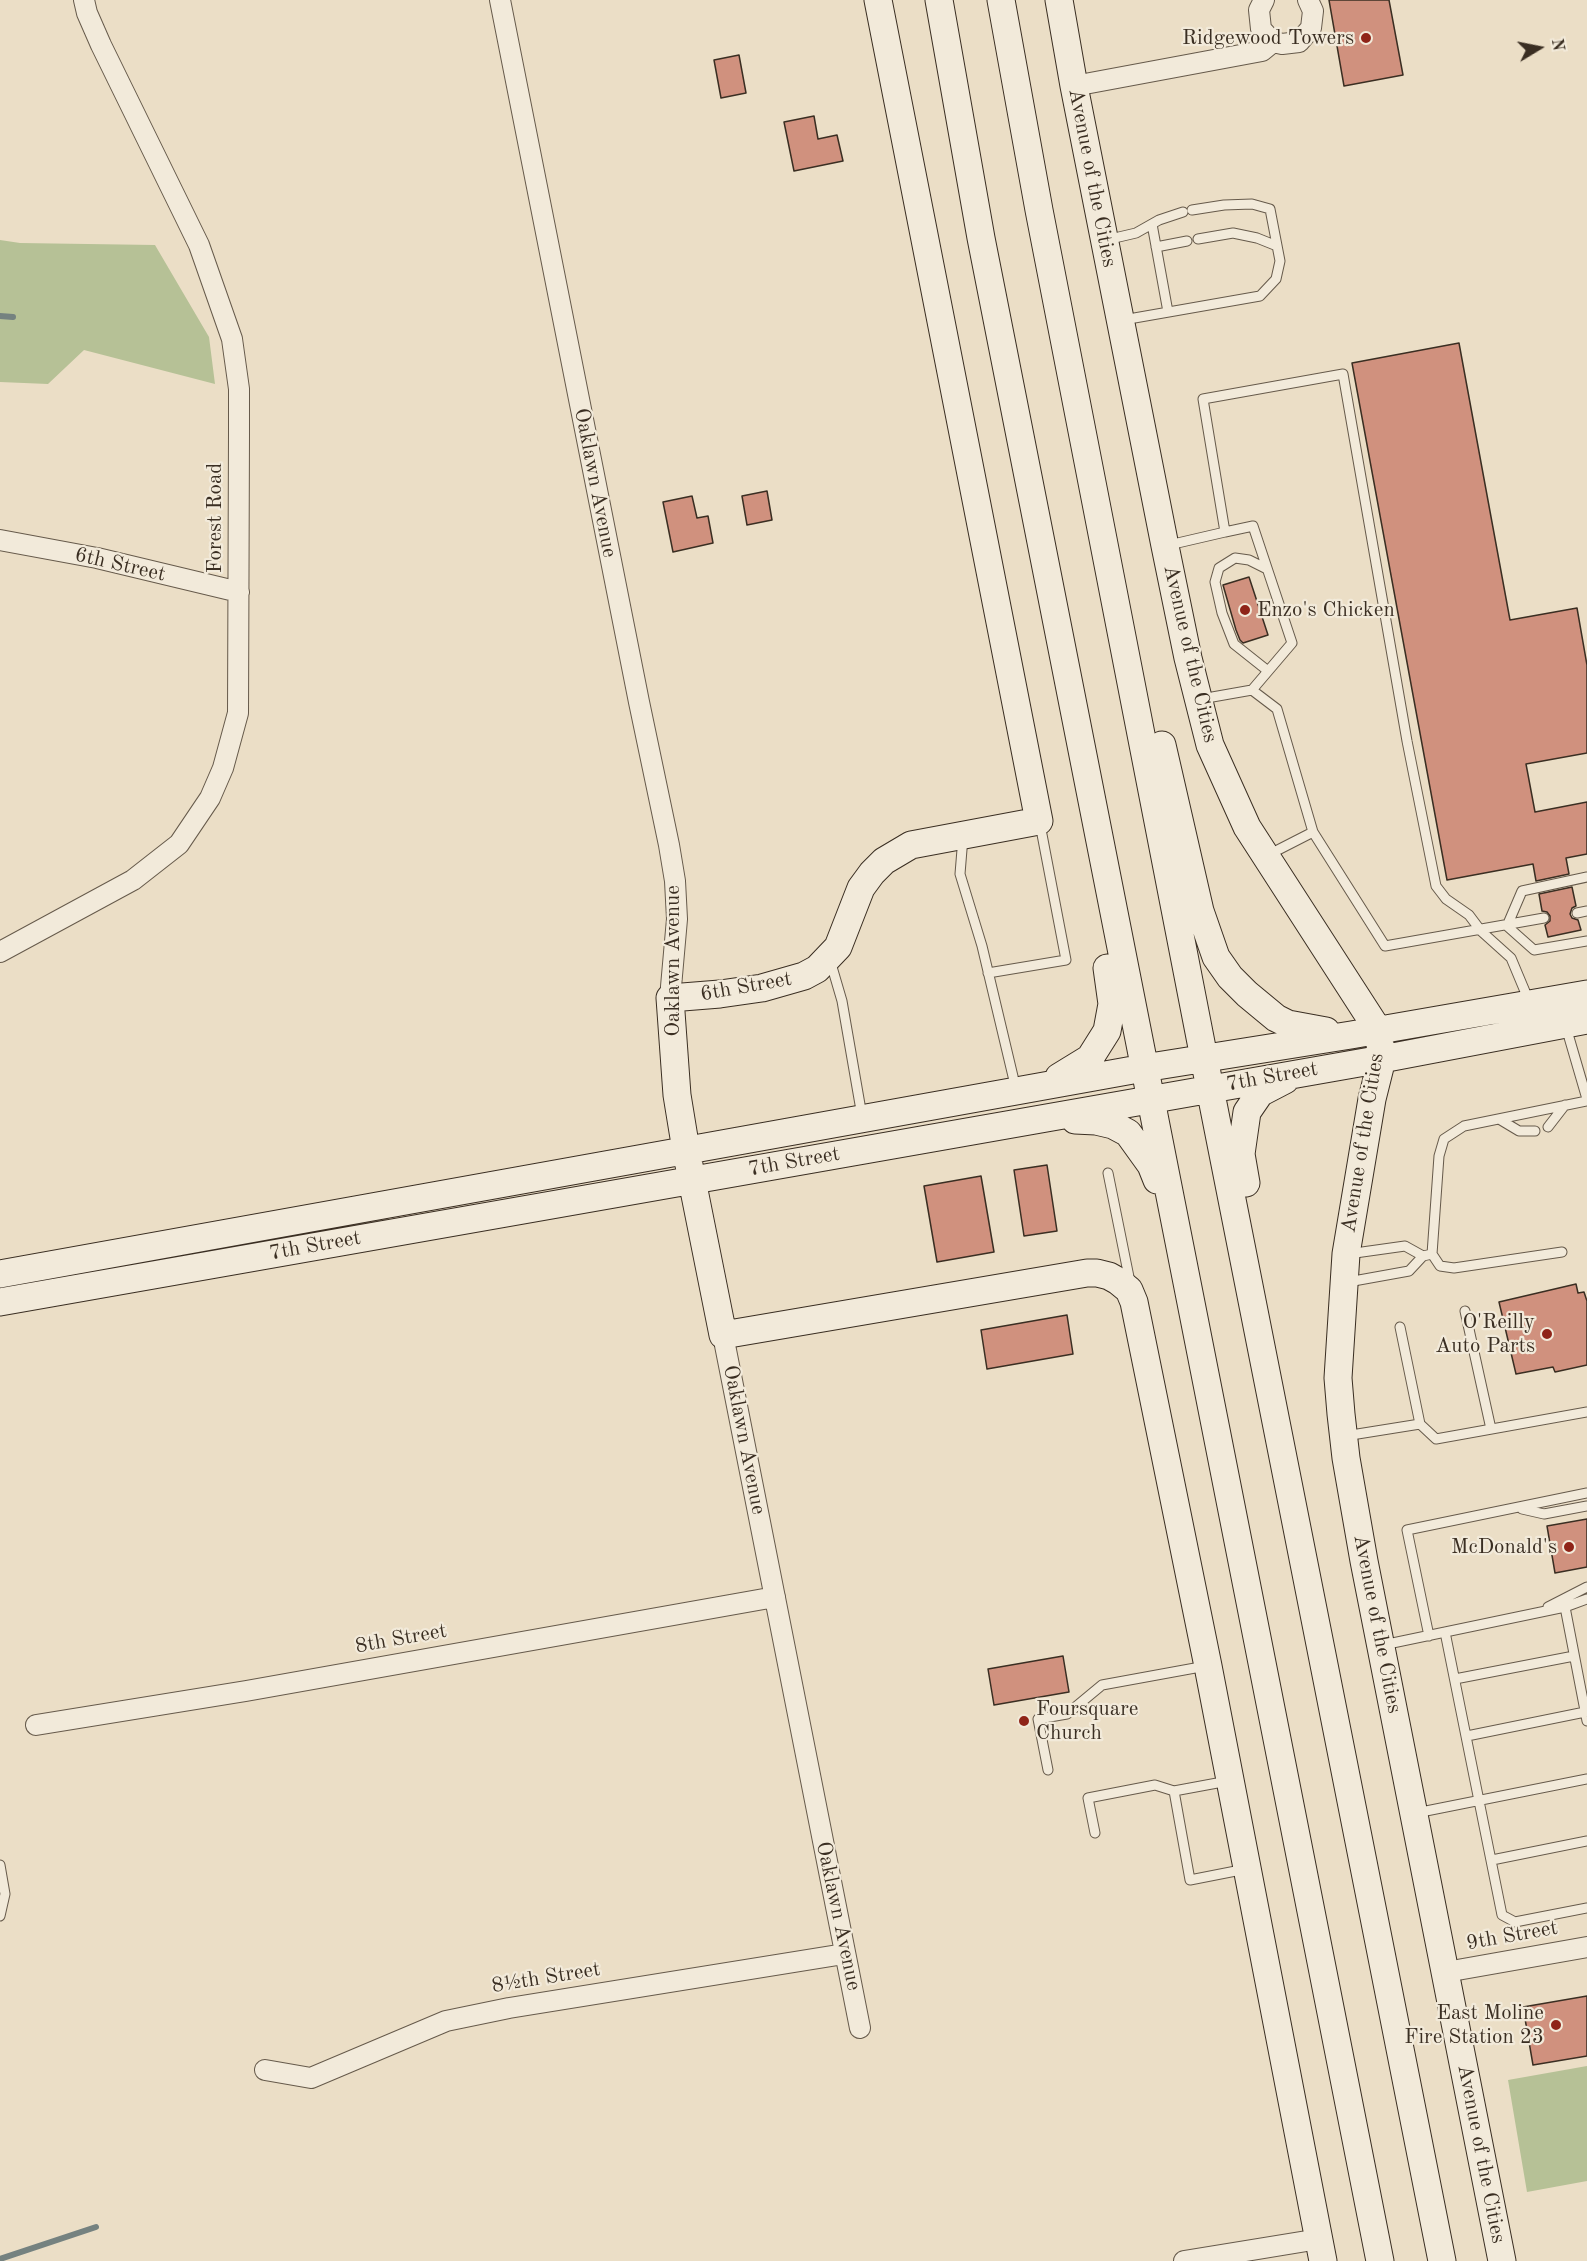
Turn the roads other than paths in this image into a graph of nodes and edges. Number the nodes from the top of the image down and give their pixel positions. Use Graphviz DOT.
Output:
graph roads {
  1 [pos="84,0"];
  2 [pos="500,0"];
  3 [pos="879,0"];
  4 [pos="939,0"];
  5 [pos="1001,0"];
  6 [pos="1059,0"];
  7 [pos="1264,0"];
  8 [pos="1308,0"];
  9 [pos="1273,42"];
  10 [pos="1074,86"];
  11 [pos="1152,224"];
  12 [pos="1198,239"];
  13 [pos="1104,240"];
  14 [pos="1187,241"];
  15 [pos="1277,246"];
  16 [pos="1156,247"];
  17 [pos="1168,312"];
  18 [pos="1119,320"];
  19 [pos="1098,512"];
  20 [pos="1225,532"];
  21 [pos="0,540"];
  22 [pos="1165,546"];
  23 [pos="1267,569"];
  24 [pos="239,592"];
  25 [pos="1268,671"];
  26 [pos="1070,690"];
  27 [pos="1252,690"];
  28 [pos="1198,700"];
  29 [pos="1039,821"];
  30 [pos="1312,832"];
  31 [pos="963,835"];
  32 [pos="1266,856"];
  33 [pos="1587,877"];
  34 [pos="1544,918"];
  35 [pos="1507,926"];
  36 [pos="1481,930"];
  37 [pos="1587,941"];
  38 [pos="0,952"];
  39 [pos="829,957"];
  40 [pos="988,973"];
  41 [pos="1587,994"];
  42 [pos="670,998"];
  43 [pos="1530,1004"];
  44 [pos="1576,1022"];
  45 [pos="1378,1030"];
  46 [pos="1351,1035"];
  47 [pos="1204,1058"];
  48 [pos="1382,1059"];
  49 [pos="1144,1068"];
  50 [pos="1304,1071"];
  51 [pos="1211,1088"];
  52 [pos="1029,1089"];
  53 [pos="1150,1098"];
  54 [pos="1587,1100"];
  55 [pos="1565,1105"];
  56 [pos="863,1118"];
  57 [pos="1499,1119"];
  58 [pos="993,1127"];
  59 [pos="1548,1127"];
  60 [pos="1535,1131"];
  61 [pos="686,1150"];
  62 [pos="1108,1173"];
  63 [pos="694,1180"];
  64 [pos="1174,1220"];
  65 [pos="1562,1252"];
  66 [pos="1346,1254"];
  67 [pos="1428,1255"];
  68 [pos="0,1274"];
  69 [pos="1343,1283"];
  70 [pos="0,1302"];
  71 [pos="1134,1302"];
  72 [pos="1465,1311"];
  73 [pos="1400,1327"];
  74 [pos="723,1335"];
  75 [pos="1587,1412"];
  76 [pos="1420,1424"];
  77 [pos="1491,1429"];
  78 [pos="1343,1437"];
  79 [pos="1291,1493"];
  80 [pos="1587,1493"];
  81 [pos="1587,1506"];
  82 [pos="1516,1507"];
  83 [pos="1587,1587"];
  84 [pos="775,1597"];
  85 [pos="1587,1599"];
  86 [pos="1564,1607"];
  87 [pos="1538,1613"];
  88 [pos="1445,1632"];
  89 [pos="1429,1636"];
  90 [pos="1381,1646"];
  91 [pos="1574,1656"];
  92 [pos="1208,1666"];
  93 [pos="1455,1679"];
  94 [pos="1586,1717"];
  95 [pos="36,1725"];
  96 [pos="1467,1736"];
  97 [pos="1048,1770"];
  98 [pos="1587,1779"];
  99 [pos="1230,1781"];
  100 [pos="1174,1791"];
  101 [pos="1480,1800"];
  102 [pos="1414,1814"];
  103 [pos="1095,1833"];
  104 [pos="1587,1841"];
  105 [pos="1492,1860"];
  106 [pos="0,1865"];
  107 [pos="1247,1869"];
  108 [pos="1587,1908"];
  109 [pos="0,1916"];
  110 [pos="1587,1947"];
  111 [pos="844,1954"];
  112 [pos="1446,1972"];
  113 [pos="860,2028"];
  114 [pos="265,2070"];
  115 [pos="1321,2250"];
  116 [pos="1184,2261"];
  117 [pos="1380,2261"];
  118 [pos="1442,2261"];
  119 [pos="1502,2261"];
  1 -- 24 [label="street, Forest Road"];
  2 -- 42 [label="street, Oaklawn Avenue"];
  3 -- 29 [label="main road"];
  4 -- 26 [label="main road"];
  5 -- 19 [label="main road"];
  6 -- 10 [label="main road, Avenue of the Cities"];
  7 -- 9 [label="street"];
  8 -- 9 [label="street"];
  9 -- 10 [label="street"];
  10 -- 13 [label="main road, Avenue of the Cities"];
  11 -- 13 [label="lane"];
  11 -- 15 [label="lane"];
  11 -- 16 [label="lane"];
  12 -- 15 [label="lane"];
  13 -- 18 [label="main road, Avenue of the Cities"];
  14 -- 16 [label="lane"];
  15 -- 17 [label="lane"];
  16 -- 17 [label="lane"];
  17 -- 18 [label="lane"];
  18 -- 22 [label="main road, Avenue of the Cities"];
  19 -- 46 [label="main road"];
  19 -- 47 [label="main road"];
  20 -- 22 [label="lane"];
  20 -- 23 [label="lane"];
  20 -- 36 [label="lane"];
  21 -- 24 [label="street, 6th Street"];
  22 -- 28 [label="main road, Avenue of the Cities"];
  23 -- 25 [label="lane"];
  23 -- 25 [label="lane"];
  24 -- 38 [label="street, Forest Road"];
  25 -- 27 [label="lane"];
  26 -- 49 [label="main road"];
  26 -- 52 [label="main road"];
  27 -- 28 [label="lane"];
  27 -- 30 [label="lane"];
  28 -- 32 [label="main road, Avenue of the Cities"];
  29 -- 31 [label="main road, 6th Street"];
  29 -- 40 [label="lane"];
  30 -- 32 [label="lane"];
  30 -- 36 [label="lane"];
  31 -- 39 [label="main road, 6th Street"];
  31 -- 40 [label="lane"];
  32 -- 45 [label="main road, Avenue of the Cities"];
  33 -- 35 [label="lane"];
  34 -- 35 [label="lane"];
  35 -- 36 [label="lane"];
  35 -- 37 [label="lane"];
  36 -- 43 [label="lane"];
  39 -- 42 [label="main road, 6th Street"];
  39 -- 56 [label="lane"];
  40 -- 52 [label="lane"];
  41 -- 43 [label="main road, 7th Street"];
  42 -- 61 [label="main road, Oaklawn Avenue"];
  43 -- 45 [label="main road, 7th Street"];
  44 -- 48 [label="main road, 7th Street"];
  44 -- 54 [label="lane"];
  45 -- 46 [label="main road, 7th Street"];
  45 -- 48 [label="main road, Avenue of the Cities"];
  46 -- 47 [label="main road, 7th Street"];
  47 -- 49 [label="main road, 7th Street"];
  47 -- 51 [label="main road"];
  48 -- 50 [label="main road, 7th Street"];
  48 -- 66 [label="main road, Avenue of the Cities"];
  49 -- 52 [label="main road, 7th Street"];
  49 -- 53 [label="main road"];
  50 -- 51 [label="main road, 7th Street"];
  50 -- 79 [label="main road"];
  51 -- 53 [label="main road, 7th Street"];
  51 -- 79 [label="main road"];
  52 -- 56 [label="main road, 7th Street"];
  53 -- 58 [label="main road, 7th Street"];
  53 -- 64 [label="main road"];
  54 -- 55 [label="lane"];
  55 -- 57 [label="lane"];
  55 -- 59 [label="lane"];
  56 -- 61 [label="main road, 7th Street"];
  57 -- 60 [label="lane"];
  57 -- 67 [label="lane"];
  58 -- 63 [label="main road, 7th Street"];
  58 -- 64 [label="main road"];
  61 -- 63 [label="main road, Oaklawn Avenue"];
  61 -- 68 [label="main road, 7th Street"];
  62 -- 71 [label="lane"];
  63 -- 70 [label="main road, 7th Street"];
  63 -- 74 [label="main road, Oaklawn Avenue"];
  64 -- 117 [label="main road"];
  65 -- 67 [label="lane"];
  66 -- 67 [label="lane"];
  66 -- 69 [label="main road, Avenue of the Cities"];
  67 -- 69 [label="lane"];
  69 -- 78 [label="main road, Avenue of the Cities"];
  71 -- 74 [label="main road"];
  71 -- 92 [label="main road"];
  72 -- 77 [label="lane"];
  73 -- 76 [label="lane"];
  74 -- 84 [label="street, Oaklawn Avenue"];
  75 -- 77 [label="lane"];
  76 -- 77 [label="lane"];
  76 -- 78 [label="lane"];
  78 -- 90 [label="main road, Avenue of the Cities"];
  79 -- 118 [label="main road"];
  80 -- 82 [label="lane"];
  81 -- 82 [label="lane"];
  82 -- 89 [label="lane"];
  83 -- 87 [label="lane"];
  84 -- 95 [label="street, 8th Street"];
  84 -- 111 [label="street, Oaklawn Avenue"];
  85 -- 86 [label="lane"];
  86 -- 87 [label="lane"];
  86 -- 91 [label="lane"];
  87 -- 88 [label="lane"];
  88 -- 89 [label="lane"];
  88 -- 93 [label="lane"];
  89 -- 90 [label="lane"];
  90 -- 102 [label="main road, Avenue of the Cities"];
  91 -- 93 [label="lane"];
  91 -- 94 [label="lane"];
  92 -- 97 [label="lane"];
  92 -- 99 [label="main road"];
  93 -- 96 [label="lane"];
  94 -- 96 [label="lane"];
  96 -- 101 [label="lane"];
  98 -- 101 [label="lane"];
  99 -- 100 [label="lane"];
  99 -- 107 [label="main road"];
  100 -- 103 [label="lane"];
  100 -- 107 [label="lane"];
  101 -- 102 [label="lane"];
  101 -- 105 [label="lane"];
  102 -- 112 [label="main road, Avenue of the Cities"];
  104 -- 105 [label="lane"];
  105 -- 108 [label="lane"];
  106 -- 109 [label="lane"];
  107 -- 115 [label="main road"];
  110 -- 112 [label="street, 9th Street"];
  111 -- 113 [label="street, Oaklawn Avenue"];
  111 -- 114 [label="street, 8½th Street"];
  112 -- 119 [label="main road, Avenue of the Cities"];
  115 -- 116 [label="street"];
}
